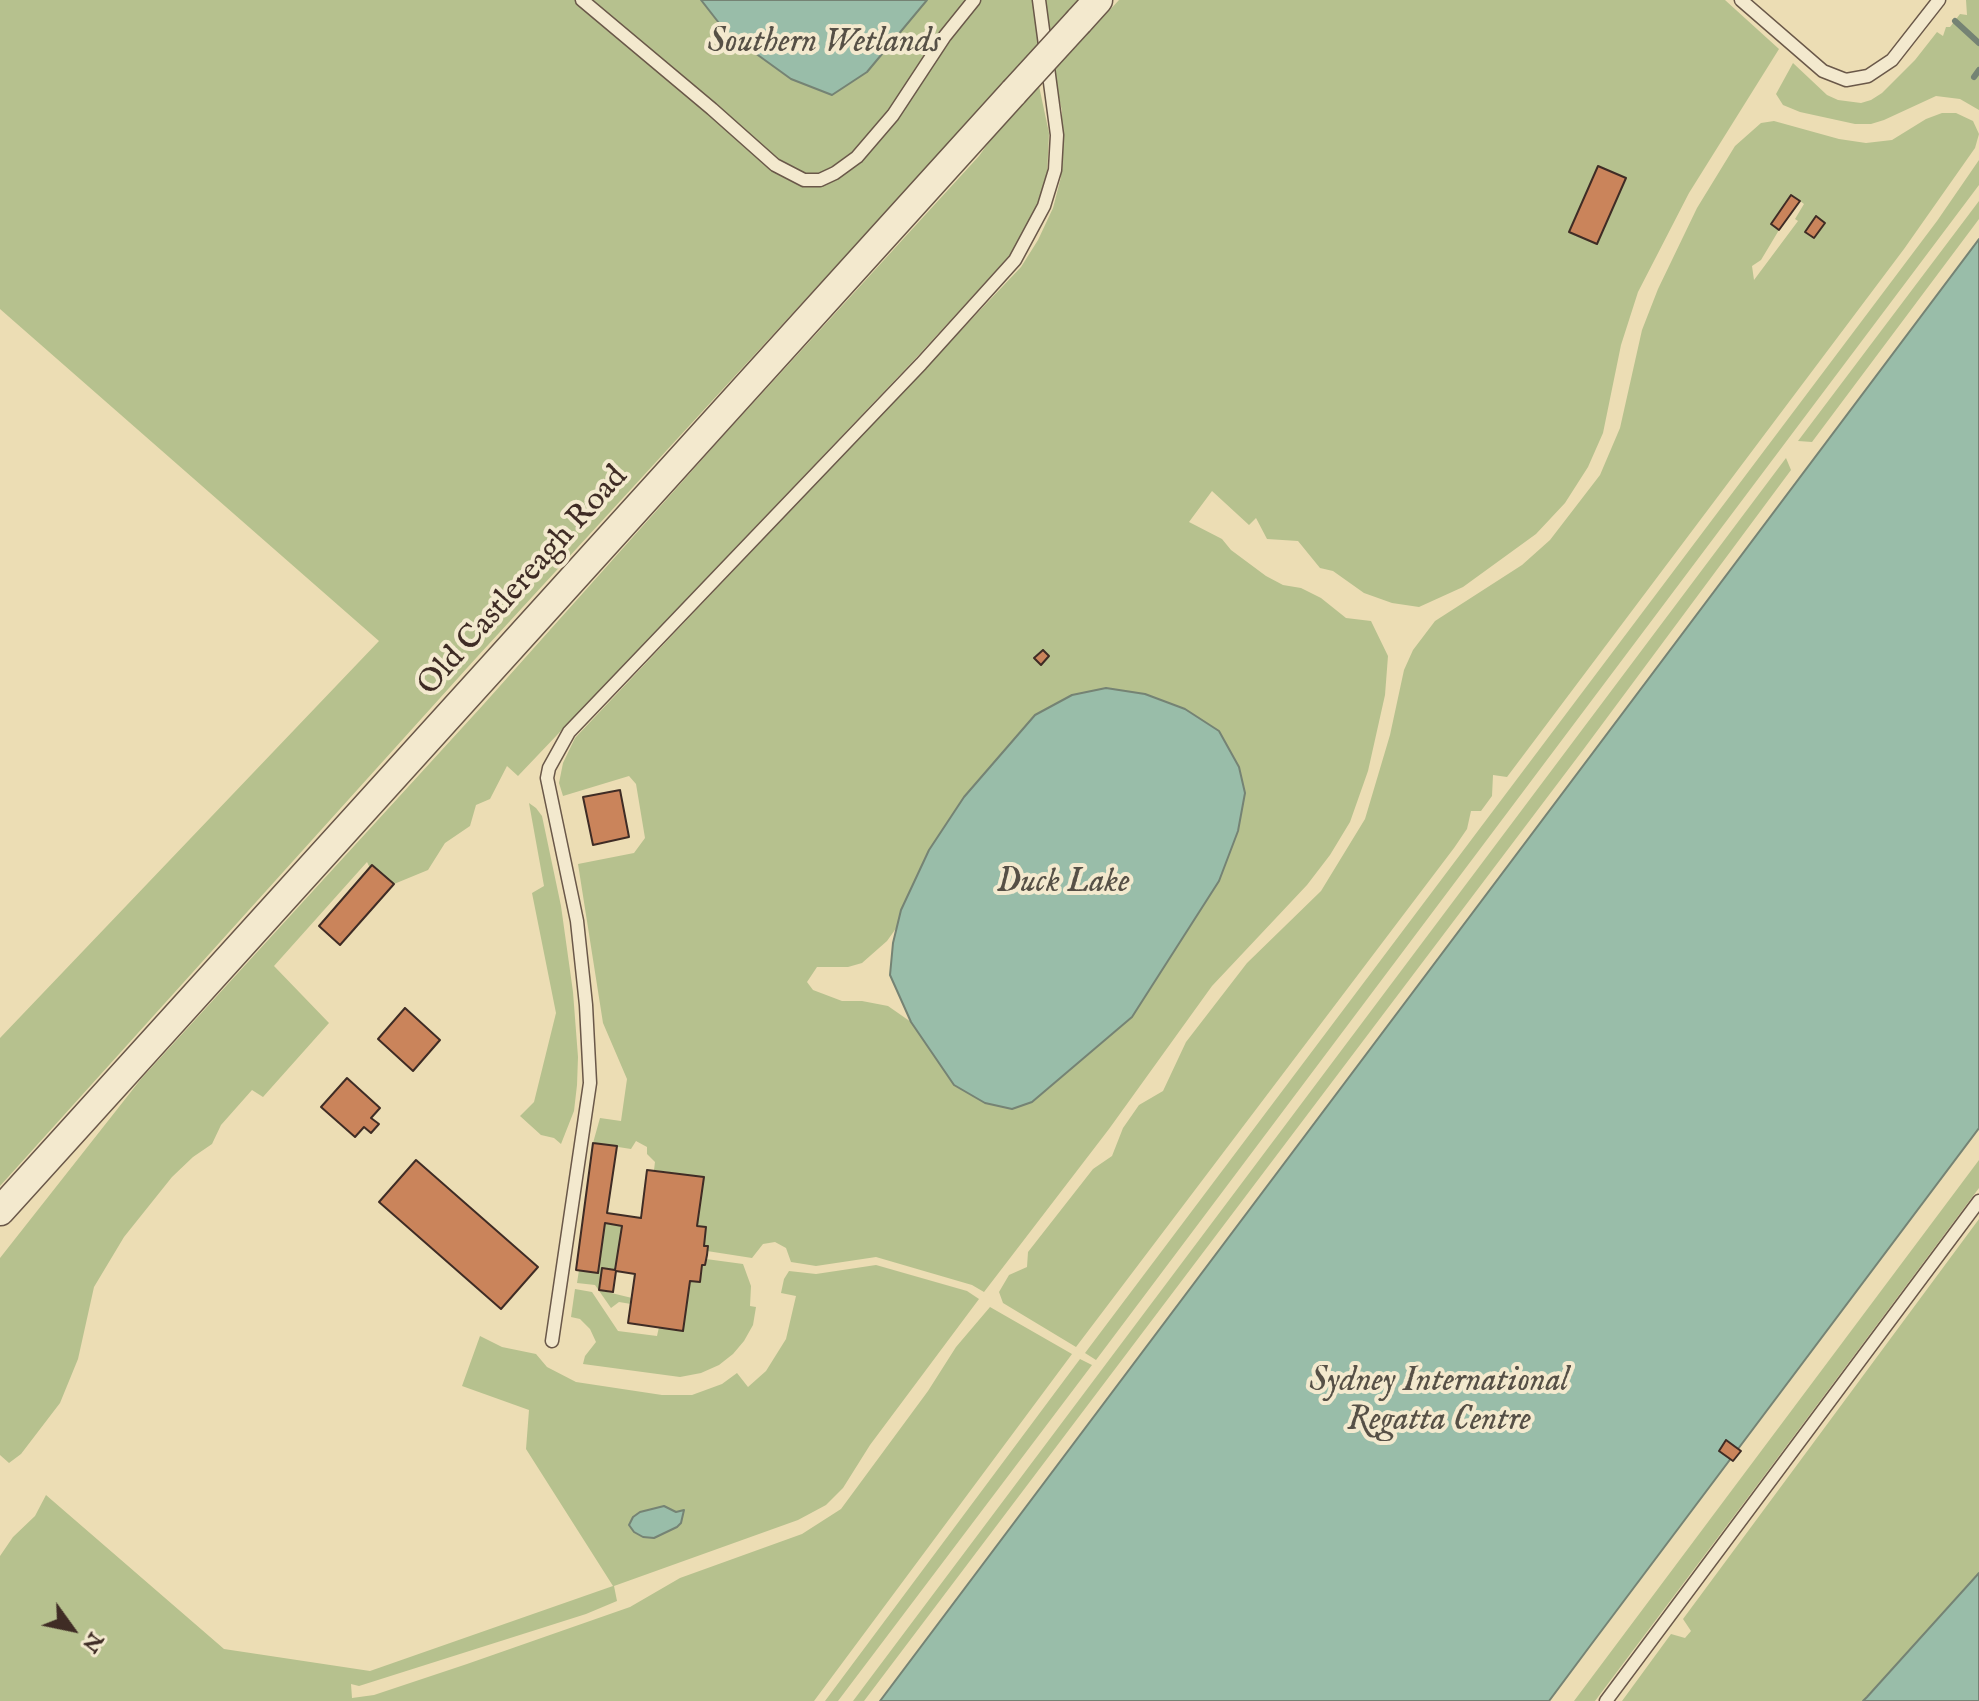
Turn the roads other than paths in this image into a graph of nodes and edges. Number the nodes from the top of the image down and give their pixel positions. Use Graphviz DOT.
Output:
graph roads {
  1 [pos="582,0"];
  2 [pos="974,0"];
  3 [pos="1039,0"];
  4 [pos="1741,0"];
  5 [pos="1939,0"];
  6 [pos="1089,10"];
  7 [pos="1979,1201"];
  8 [pos="0,1211"];
  9 [pos="552,1341"];
  10 [pos="1606,1701"];
  1 -- 2 [label="lane"];
  3 -- 9 [label="lane"];
  4 -- 5 [label="lane"];
  6 -- 8 [label="street, Old Castlereagh Road, bridge"];
  7 -- 10 [label="lane"];
}
